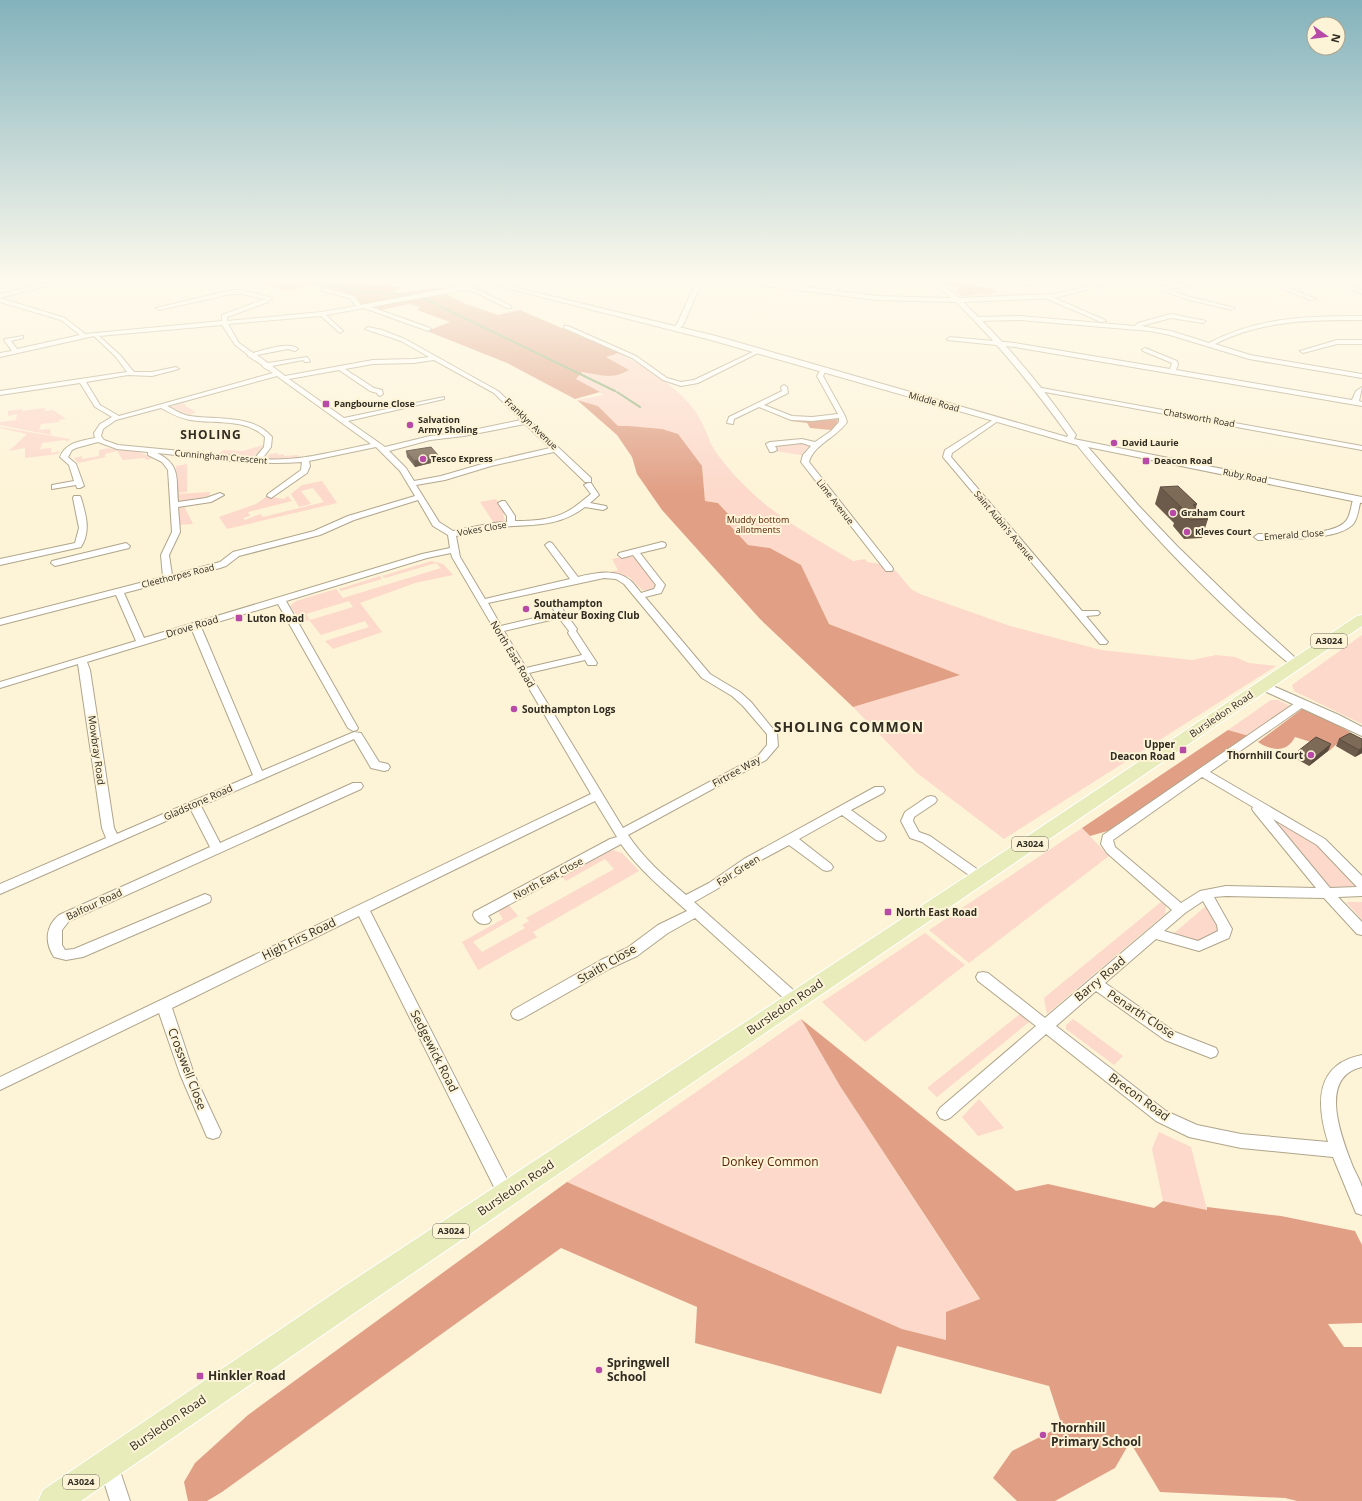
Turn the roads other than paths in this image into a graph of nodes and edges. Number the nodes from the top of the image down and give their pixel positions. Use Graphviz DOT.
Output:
graph roads {
  1 [pos="16,352"];
  2 [pos="113,352"];
  3 [pos="246,352"];
  4 [pos="268,352"];
  5 [pos="424,352"];
  6 [pos="623,352"];
  7 [pos="757,352"];
  8 [pos="763,352"];
  9 [pos="1008,352"];
  10 [pos="1056,352"];
  11 [pos="1150,352"];
  12 [pos="1235,352"];
  13 [pos="0,355"];
  14 [pos="250,355"];
  15 [pos="435,358"];
  16 [pos="307,361"];
  17 [pos="266,366"];
  18 [pos="340,368"];
  19 [pos="176,369"];
  20 [pos="823,370"];
  21 [pos="1172,372"];
  22 [pos="130,374"];
  23 [pos="276,374"];
  24 [pos="1362,376"];
  25 [pos="284,378"];
  26 [pos="83,382"];
  27 [pos="784,387"];
  28 [pos="1036,389"];
  29 [pos="1362,389"];
  30 [pos="382,391"];
  31 [pos="0,393"];
  32 [pos="417,395"];
  33 [pos="442,398"];
  34 [pos="424,402"];
  35 [pos="1359,404"];
  36 [pos="760,405"];
  37 [pos="162,406"];
  38 [pos="842,416"];
  39 [pos="118,418"];
  40 [pos="342,420"];
  41 [pos="996,420"];
  42 [pos="528,422"];
  43 [pos="731,422"];
  44 [pos="98,440"];
  45 [pos="1069,440"];
  46 [pos="1080,443"];
  47 [pos="377,444"];
  48 [pos="817,445"];
  49 [pos="1362,448"];
  50 [pos="137,449"];
  51 [pos="556,449"];
  52 [pos="384,450"];
  53 [pos="773,450"];
  54 [pos="202,455"];
  55 [pos="305,460"];
  56 [pos="256,461"];
  57 [pos="176,464"];
  58 [pos="572,476"];
  59 [pos="586,480"];
  60 [pos="412,484"];
  61 [pos="55,487"];
  62 [pos="220,495"];
  63 [pos="271,496"];
  64 [pos="420,497"];
  65 [pos="77,498"];
  66 [pos="1359,499"];
  67 [pos="502,503"];
  68 [pos="584,504"];
  69 [pos="174,505"];
  70 [pos="603,508"];
  71 [pos="512,524"];
  72 [pos="452,534"];
  73 [pos="1258,537"];
  74 [pos="549,545"];
  75 [pos="662,545"];
  76 [pos="126,546"];
  77 [pos="74,547"];
  78 [pos="454,550"];
  79 [pos="635,552"];
  80 [pos="622,554"];
  81 [pos="83,556"];
  82 [pos="880,558"];
  83 [pos="867,560"];
  84 [pos="0,562"];
  85 [pos="55,563"];
  86 [pos="889,570"];
  87 [pos="168,578"];
  88 [pos="576,580"];
  89 [pos="119,591"];
  90 [pos="639,596"];
  91 [pos="280,599"];
  92 [pos="482,602"];
  93 [pos="1095,613"];
  94 [pos="1079,614"];
  95 [pos="1362,619"];
  96 [pos="0,622"];
  97 [pos="195,625"];
  98 [pos="498,630"];
  99 [pos="141,642"];
  100 [pos="1103,642"];
  101 [pos="82,660"];
  102 [pos="1296,664"];
  103 [pos="523,672"];
  104 [pos="0,685"];
  105 [pos="1264,686"];
  106 [pos="1302,703"];
  107 [pos="353,728"];
  108 [pos="1362,732"];
  109 [pos="384,767"];
  110 [pos="1203,773"];
  111 [pos="259,776"];
  112 [pos="357,786"];
  113 [pos="878,790"];
  114 [pos="598,795"];
  115 [pos="931,800"];
  116 [pos="1253,802"];
  117 [pos="194,804"];
  118 [pos="843,810"];
  119 [pos="622,836"];
  120 [pos="880,837"];
  121 [pos="113,839"];
  122 [pos="792,840"];
  123 [pos="217,849"];
  124 [pos="827,867"];
  125 [pos="980,877"];
  126 [pos="1362,884"];
  127 [pos="0,889"];
  128 [pos="1362,891"];
  129 [pos="1327,893"];
  130 [pos="1205,894"];
  131 [pos="205,899"];
  132 [pos="684,902"];
  133 [pos="362,908"];
  134 [pos="1180,910"];
  135 [pos="696,912"];
  136 [pos="484,920"];
  137 [pos="1362,930"];
  138 [pos="1154,933"];
  139 [pos="983,976"];
  140 [pos="1095,983"];
  141 [pos="795,1000"];
  142 [pos="164,1006"];
  143 [pos="518,1014"];
  144 [pos="1046,1026"];
  145 [pos="1211,1052"];
  146 [pos="1362,1061"];
  147 [pos="0,1084"];
  148 [pos="945,1113"];
  149 [pos="213,1132"];
  150 [pos="1340,1150"];
  151 [pos="506,1194"];
  152 [pos="1362,1207"];
  153 [pos="108,1463"];
  154 [pos="54,1501"];
  155 [pos="120,1501"];
  1 -- 13 [label="street"];
  2 -- 22 [label="street"];
  3 -- 14 [label="street"];
  4 -- 14 [label="street"];
  5 -- 15 [label="street, Franklyn Avenue"];
  6 -- 7 [label="street"];
  8 -- 20 [label="street, Middle Road"];
  9 -- 28 [label="street"];
  10 -- 21 [label="street"];
  11 -- 21 [label="street"];
  12 -- 24 [label="street"];
  14 -- 17 [label="street"];
  15 -- 18 [label="street"];
  15 -- 42 [label="street, Franklyn Avenue"];
  16 -- 17 [label="street"];
  17 -- 23 [label="street"];
  18 -- 25 [label="street"];
  18 -- 30 [label="street"];
  19 -- 22 [label="street"];
  20 -- 38 [label="street"];
  20 -- 41 [label="street, Middle Road"];
  21 -- 35 [label="street"];
  22 -- 26 [label="street"];
  23 -- 25 [label="street"];
  23 -- 37 [label="street"];
  25 -- 40 [label="street"];
  26 -- 31 [label="street"];
  26 -- 39 [label="street"];
  27 -- 36 [label="street"];
  28 -- 45 [label="street"];
  28 -- 49 [label="street, Chatsworth Road"];
  29 -- 35 [label="street"];
  32 -- 34 [label="street"];
  33 -- 34 [label="street"];
  34 -- 40 [label="street"];
  36 -- 38 [label="street"];
  36 -- 43 [label="street"];
  37 -- 39 [label="street"];
  37 -- 56 [label="street"];
  38 -- 48 [label="street, Lime Avenue"];
  39 -- 44 [label="street"];
  40 -- 47 [label="street"];
  41 -- 45 [label="street, Middle Road"];
  41 -- 94 [label="street, Saint Aubin's Avenue"];
  42 -- 51 [label="street, Franklyn Avenue"];
  42 -- 52 [label="street"];
  44 -- 50 [label="street, Cunningham Crescent"];
  44 -- 61 [label="street"];
  45 -- 46 [label="street, Middle Road"];
  46 -- 66 [label="street, Ruby Road"];
  46 -- 102 [label="street"];
  47 -- 52 [label="street"];
  47 -- 55 [label="street, Cunningham Crescent"];
  48 -- 53 [label="street"];
  48 -- 82 [label="street, Lime Avenue"];
  50 -- 54 [label="street, Cunningham Crescent"];
  50 -- 57 [label="street"];
  51 -- 59 [label="street, Franklyn Avenue"];
  51 -- 60 [label="street"];
  52 -- 60 [label="street"];
  54 -- 56 [label="street, Cunningham Crescent"];
  54 -- 57 [label="street"];
  55 -- 56 [label="street, Cunningham Crescent"];
  55 -- 63 [label="street"];
  57 -- 69 [label="street"];
  58 -- 59 [label="street"];
  59 -- 68 [label="street, Vokes Close"];
  60 -- 64 [label="street"];
  62 -- 69 [label="street"];
  64 -- 72 [label="street"];
  64 -- 87 [label="street, Cleethorpes Road"];
  65 -- 77 [label="street"];
  66 -- 73 [label="street, Emerald Close"];
  67 -- 71 [label="street, Vokes Close"];
  68 -- 70 [label="street"];
  68 -- 71 [label="street, Vokes Close"];
  69 -- 87 [label="street"];
  71 -- 72 [label="street, Vokes Close"];
  72 -- 78 [label="street, North East Road"];
  74 -- 88 [label="street"];
  75 -- 79 [label="street"];
  76 -- 81 [label="street"];
  77 -- 81 [label="street"];
  77 -- 84 [label="street"];
  78 -- 91 [label="street, Drove Road"];
  78 -- 92 [label="street, North East Road"];
  79 -- 80 [label="street"];
  79 -- 90 [label="street"];
  81 -- 85 [label="street"];
  82 -- 83 [label="street"];
  82 -- 86 [label="street, Lime Avenue"];
  87 -- 89 [label="street, Cleethorpes Road"];
  88 -- 90 [label="street, Firtree Way"];
  88 -- 92 [label="street, Firtree Way"];
  89 -- 96 [label="street, Cleethorpes Road"];
  89 -- 99 [label="street"];
  90 -- 119 [label="street, Firtree Way"];
  91 -- 97 [label="street, Drove Road"];
  91 -- 107 [label="street"];
  92 -- 98 [label="street, North East Road"];
  93 -- 94 [label="street"];
  94 -- 100 [label="street, Saint Aubin's Avenue"];
  95 -- 102 [label="main road, Bursledon Road / A3024"];
  97 -- 99 [label="street, Drove Road"];
  97 -- 111 [label="street"];
  98 -- 103 [label="street, North East Road"];
  98 -- 103 [label="street"];
  99 -- 101 [label="street, Drove Road"];
  101 -- 104 [label="street, Drove Road"];
  101 -- 121 [label="street, Mowbray Road"];
  102 -- 105 [label="main road, Bursledon Road / A3024"];
  103 -- 114 [label="street, North East Road"];
  105 -- 106 [label="street"];
  105 -- 125 [label="main road, Bursledon Road / A3024"];
  106 -- 108 [label="street"];
  106 -- 110 [label="street"];
  109 -- 111 [label="street, Gladstone Road"];
  110 -- 116 [label="street"];
  110 -- 134 [label="street"];
  111 -- 117 [label="street, Gladstone Road"];
  112 -- 123 [label="street, Balfour Road"];
  113 -- 118 [label="street, Fair Green"];
  114 -- 119 [label="street, North East Road"];
  114 -- 133 [label="street, High Firs Road"];
  115 -- 125 [label="street"];
  116 -- 126 [label="street"];
  116 -- 129 [label="street"];
  117 -- 121 [label="street, Gladstone Road"];
  117 -- 123 [label="street"];
  118 -- 120 [label="street"];
  118 -- 122 [label="street, Fair Green"];
  119 -- 132 [label="street, North East Road"];
  119 -- 136 [label="street, North East Close"];
  121 -- 127 [label="street, Gladstone Road"];
  122 -- 124 [label="street"];
  122 -- 132 [label="street, Fair Green"];
  123 -- 131 [label="street, Balfour Road"];
  125 -- 141 [label="main road, Bursledon Road / A3024"];
  128 -- 129 [label="street, Barry Road"];
  129 -- 130 [label="street, Barry Road"];
  129 -- 137 [label="street"];
  130 -- 134 [label="street, Barry Road"];
  130 -- 138 [label="street"];
  132 -- 135 [label="street, North East Road"];
  133 -- 142 [label="street, High Firs Road"];
  133 -- 151 [label="street, Sedgewick Road"];
  134 -- 138 [label="street, Barry Road"];
  135 -- 141 [label="street, North East Road"];
  135 -- 143 [label="street, Staith Close"];
  138 -- 140 [label="street, Barry Road"];
  139 -- 144 [label="street"];
  140 -- 144 [label="street, Barry Road"];
  140 -- 145 [label="street, Penarth Close"];
  141 -- 151 [label="main road, Bursledon Road / A3024"];
  142 -- 147 [label="street, High Firs Road"];
  142 -- 149 [label="street, Crosswell Close"];
  144 -- 148 [label="street, Barry Road"];
  144 -- 150 [label="street, Brecon Road"];
  146 -- 150 [label="street"];
  150 -- 152 [label="street"];
  151 -- 153 [label="main road, Bursledon Road / A3024"];
  153 -- 154 [label="main road, Bursledon Road / A3024"];
  153 -- 155 [label="street"];
}
